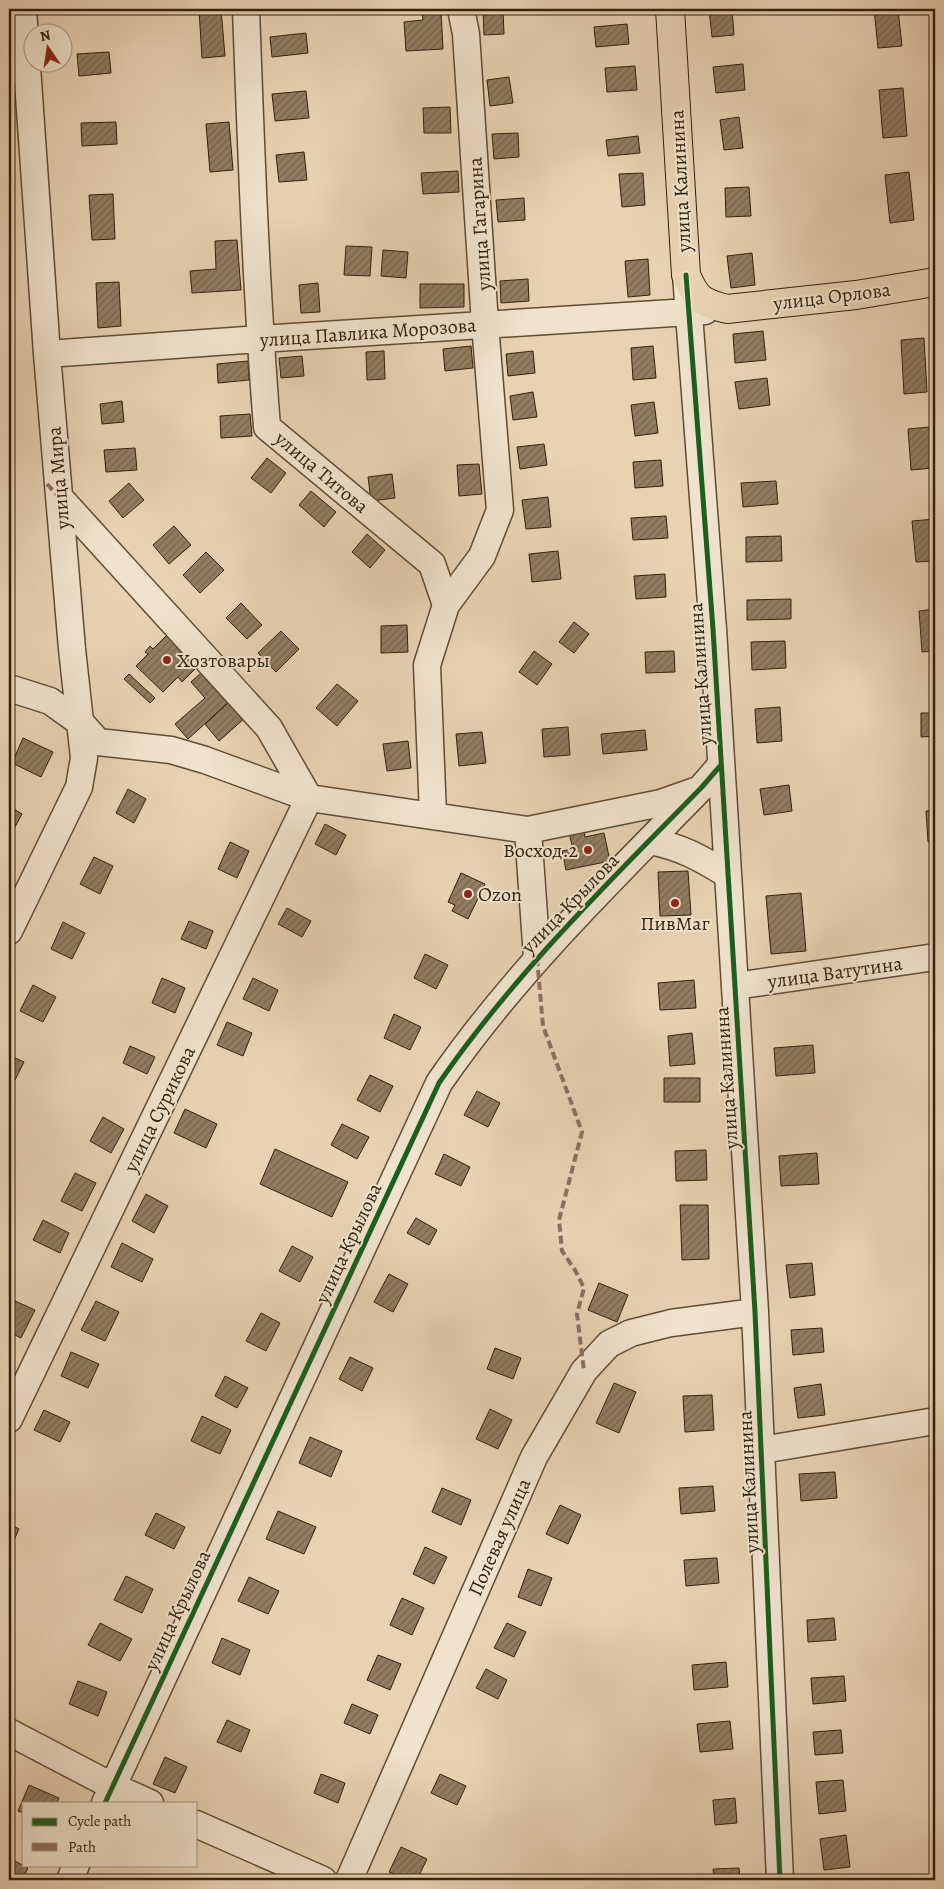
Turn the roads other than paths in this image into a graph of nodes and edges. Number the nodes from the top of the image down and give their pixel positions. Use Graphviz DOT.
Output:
graph roads {
  1 [pos="22,9"];
  2 [pos="246,9"];
  3 [pos="461,9"];
  4 [pos="670,9"];
  5 [pos="686,275"];
  6 [pos="935,282"];
  7 [pos="728,309"];
  8 [pos="688,312"];
  9 [pos="485,324"];
  10 [pos="260,338"];
  11 [pos="48,354"];
  12 [pos="60,498"];
  13 [pos="446,605"];
  14 [pos="9,688"];
  15 [pos="82,724"];
  16 [pos="721,765"];
  17 [pos="701,788"];
  18 [pos="309,798"];
  19 [pos="433,815"];
  20 [pos="528,830"];
  21 [pos="650,841"];
  22 [pos="728,875"];
  23 [pos="9,931"];
  24 [pos="935,957"];
  25 [pos="537,958"];
  26 [pos="735,986"];
  27 [pos="756,1312"];
  28 [pos="9,1419"];
  29 [pos="935,1421"];
  30 [pos="762,1450"];
  31 [pos="9,1732"];
  32 [pos="109,1794"];
  33 [pos="145,1802"];
  34 [pos="198,1825"];
  35 [pos="76,1866"];
  36 [pos="70,1880"];
  37 [pos="323,1880"];
  38 [pos="350,1880"];
  39 [pos="780,1880"];
  1 -- 11 [label="street, улица Мира"];
  2 -- 10 [label="street, улица Титова"];
  3 -- 9 [label="street, улица Гагарина"];
  4 -- 5 [label="main road, улица Калинина"];
  5 -- 7 [label="main road"];
  5 -- 8 [label="street, улица Калинина"];
  6 -- 7 [label="main road, улица Орлова"];
  7 -- 8 [label="street, улица Павлика Морозова"];
  8 -- 9 [label="street, улица Павлика Морозова"];
  8 -- 16 [label="street, улица Калинина"];
  9 -- 10 [label="street, улица Павлика Морозова"];
  9 -- 13 [label="street, улица Гагарина"];
  10 -- 11 [label="street, улица Павлика Морозова"];
  10 -- 13 [label="street, улица Титова"];
  11 -- 12 [label="street, улица Мира"];
  12 -- 15 [label="street, улица Мира"];
  12 -- 18 [label="street"];
  13 -- 19 [label="street"];
  14 -- 15 [label="street"];
  15 -- 18 [label="street"];
  15 -- 23 [label="street, улица Мира"];
  16 -- 17 [label="street, улица Крылова"];
  16 -- 22 [label="street, улица Калинина"];
  17 -- 20 [label="street"];
  17 -- 21 [label="street, улица Крылова"];
  18 -- 19 [label="street"];
  18 -- 28 [label="street, улица Сурикова"];
  19 -- 20 [label="street"];
  20 -- 25 [label="street"];
  21 -- 22 [label="street"];
  21 -- 25 [label="street, улица Крылова"];
  22 -- 26 [label="street, улица Калинина"];
  24 -- 26 [label="street, улица Ватутина"];
  25 -- 32 [label="street, улица Крылова"];
  26 -- 27 [label="street, улица Калинина"];
  27 -- 30 [label="street, улица Калинина"];
  27 -- 38 [label="street, Полевая улица"];
  29 -- 30 [label="street"];
  30 -- 39 [label="street, улица Калинина"];
  31 -- 32 [label="street"];
  32 -- 33 [label="street"];
  34 -- 37 [label="street"];
  35 -- 36 [label="street"];
}
